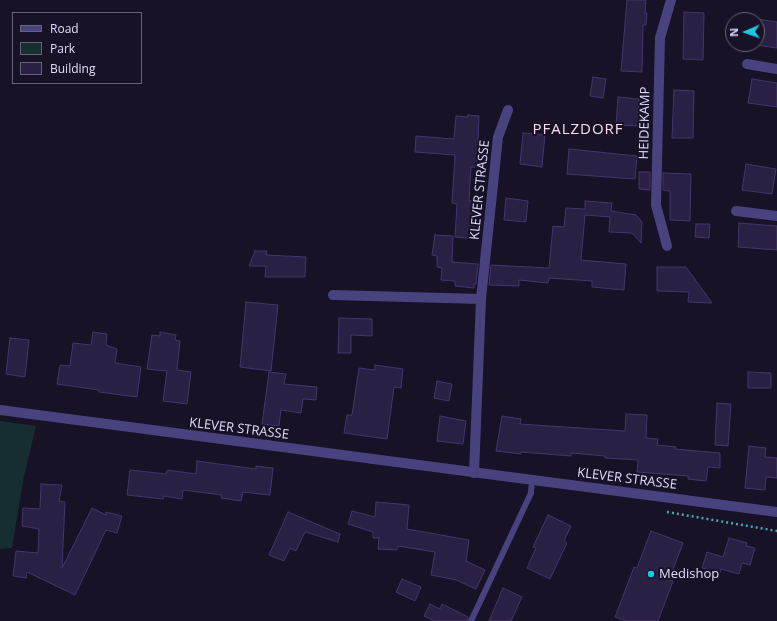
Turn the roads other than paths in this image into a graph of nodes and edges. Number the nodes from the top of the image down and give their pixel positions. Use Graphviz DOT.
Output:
graph roads {
  1 [pos="671,0"];
  2 [pos="747,64"];
  3 [pos="777,69"];
  4 [pos="508,110"];
  5 [pos="736,211"];
  6 [pos="777,216"];
  7 [pos="667,246"];
  8 [pos="333,295"];
  9 [pos="481,299"];
  10 [pos="0,410"];
  11 [pos="474,473"];
  12 [pos="532,480"];
  13 [pos="777,512"];
  14 [pos="471,621"];
  1 -- 7 [label="street, HEIDEKAMP"];
  2 -- 3 [label="street"];
  4 -- 9 [label="street, KLEVER STRASSE"];
  5 -- 6 [label="street"];
  8 -- 9 [label="street"];
  9 -- 11 [label="street, KLEVER STRASSE"];
  10 -- 11 [label="street, KLEVER STRASSE"];
  11 -- 12 [label="street, KLEVER STRASSE"];
  12 -- 13 [label="street, KLEVER STRASSE"];
  12 -- 14 [label="lane"];
}
